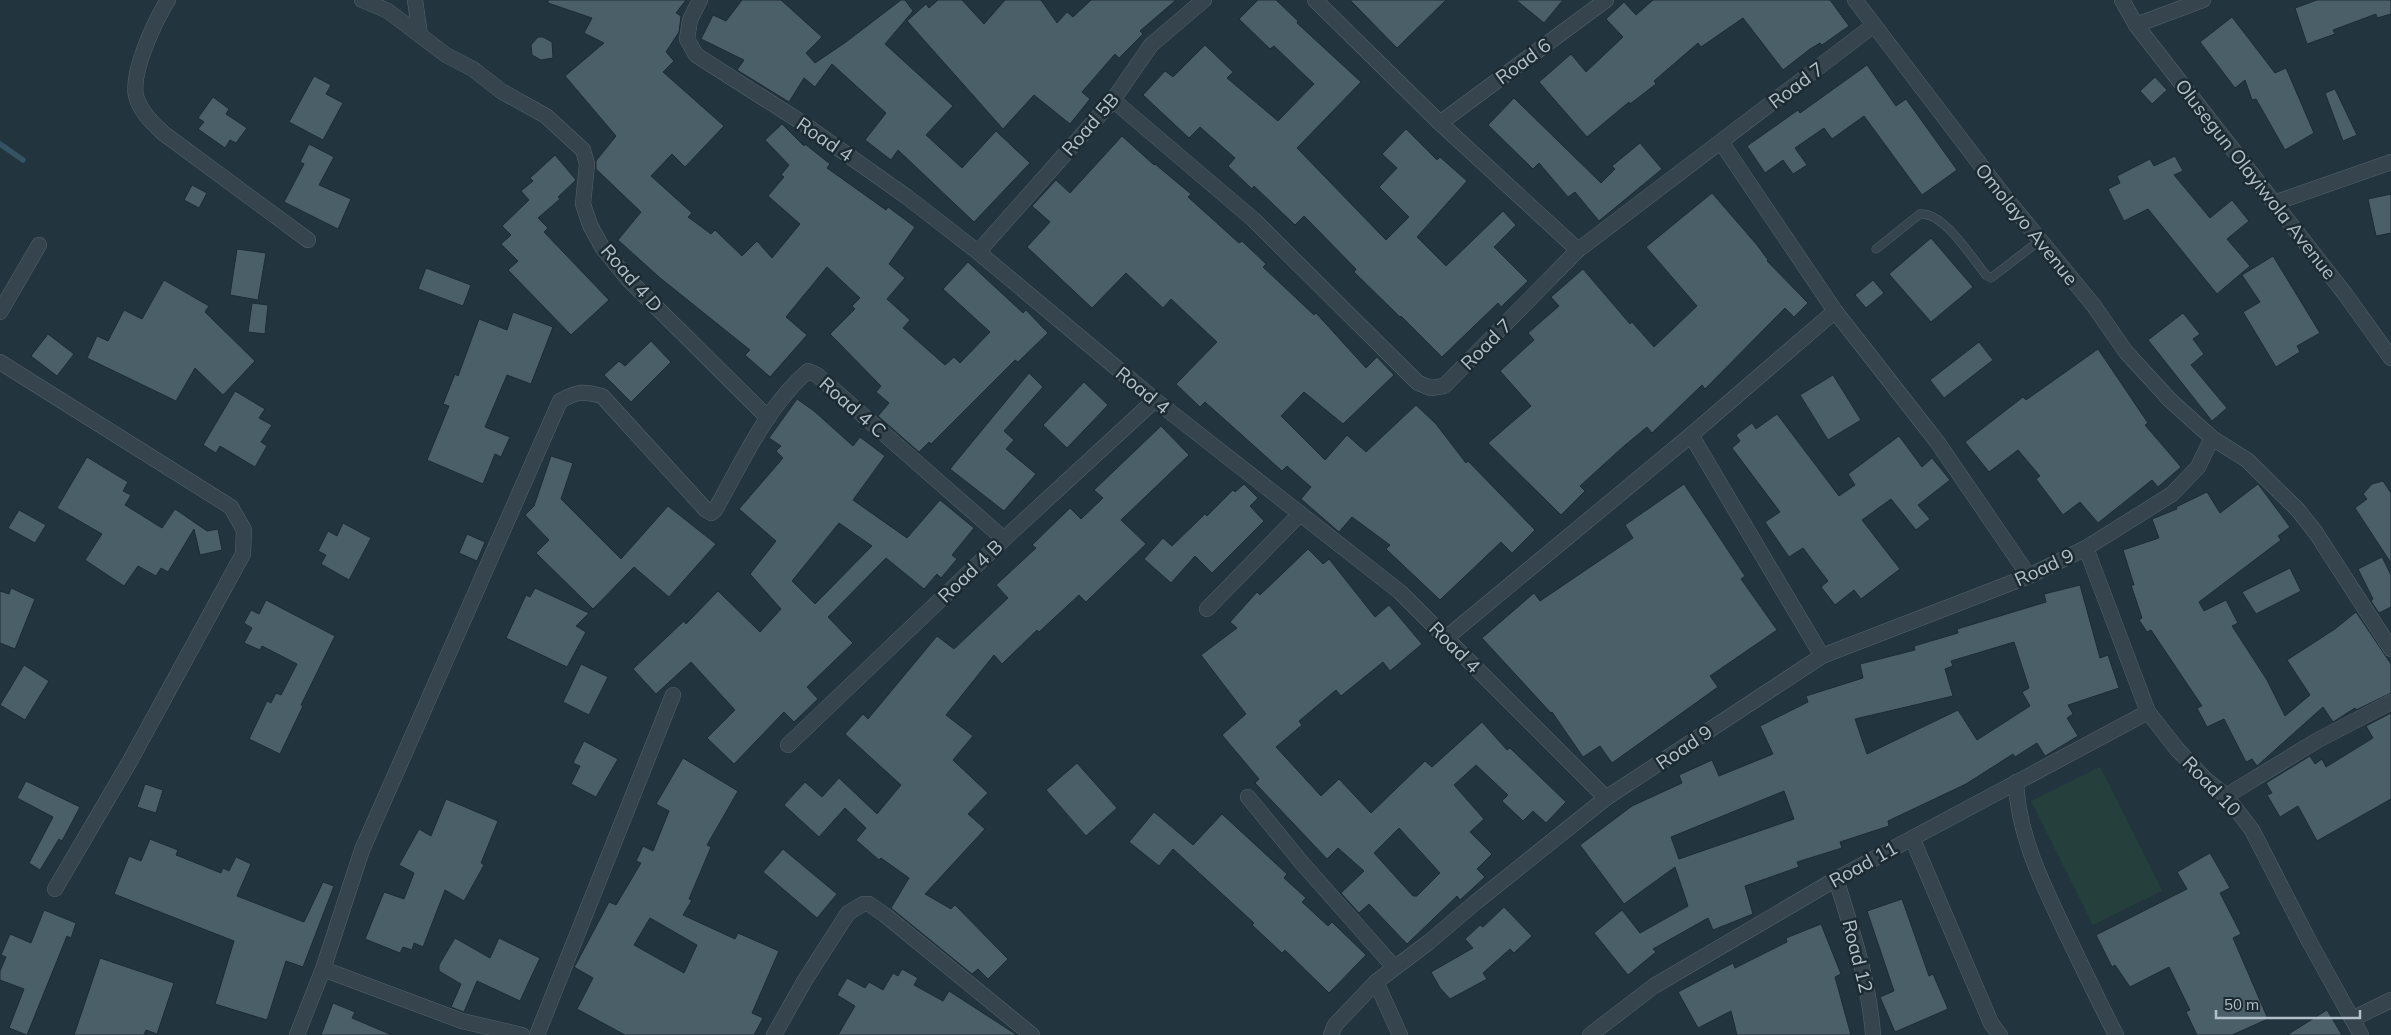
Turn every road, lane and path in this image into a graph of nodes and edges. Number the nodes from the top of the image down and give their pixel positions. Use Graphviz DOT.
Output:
graph roads {
  1 [pos="168,0"];
  2 [pos="362,0"];
  3 [pos="415,0"];
  4 [pos="700,0"];
  5 [pos="1204,0"];
  6 [pos="1315,0"];
  7 [pos="1606,0"];
  8 [pos="1855,0"];
  9 [pos="2122,0"];
  10 [pos="2202,0"];
  11 [pos="1874,25"];
  12 [pos="2136,25"];
  13 [pos="420,35"];
  14 [pos="1112,100"];
  15 [pos="1440,123"];
  16 [pos="1720,142"];
  17 [pos="2391,162"];
  18 [pos="2274,203"];
  19 [pos="308,240"];
  20 [pos="2039,241"];
  21 [pos="39,245"];
  22 [pos="1876,249"];
  23 [pos="1578,250"];
  24 [pos="978,252"];
  25 [pos="1835,310"];
  26 [pos="0,312"];
  27 [pos="2391,358"];
  28 [pos="0,362"];
  29 [pos="1155,400"];
  30 [pos="768,418"];
  31 [pos="1690,435"];
  32 [pos="2212,438"];
  33 [pos="1300,514"];
  34 [pos="1004,539"];
  35 [pos="2086,548"];
  36 [pos="2029,576"];
  37 [pos="1207,609"];
  38 [pos="1446,638"];
  39 [pos="2391,649"];
  40 [pos="1822,656"];
  41 [pos="673,695"];
  42 [pos="2391,702"];
  43 [pos="2148,712"];
  44 [pos="788,745"];
  45 [pos="2016,782"];
  46 [pos="2226,796"];
  47 [pos="1248,797"];
  48 [pos="1606,798"];
  49 [pos="1912,838"];
  50 [pos="1836,879"];
  51 [pos="55,889"];
  52 [pos="1394,967"];
  53 [pos="323,969"];
  54 [pos="1376,982"];
  55 [pos="2391,1000"];
  56 [pos="2352,1019"];
  57 [pos="460,1028"];
  58 [pos="297,1035"];
  59 [pos="522,1035"];
  60 [pos="536,1035"];
  61 [pos="774,1035"];
  62 [pos="1032,1035"];
  63 [pos="1332,1035"];
  64 [pos="1400,1035"];
  65 [pos="1590,1035"];
  66 [pos="1873,1035"];
  67 [pos="2000,1035"];
  68 [pos="2116,1035"];
  69 [pos="2362,1035"];
  1 -- 19 [label="street"];
  2 -- 13 [label="street, Road 4 D"];
  3 -- 13 [label="street"];
  4 -- 24 [label="street, Road 4"];
  5 -- 14 [label="street, Road 5B"];
  6 -- 15 [label="street"];
  7 -- 15 [label="street, Road 6"];
  8 -- 11 [label="street, Omolayo Avenue"];
  9 -- 12 [label="street, Olusegun Olayiwola Avenue"];
  10 -- 12 [label="street"];
  11 -- 16 [label="street, Road 7"];
  11 -- 20 [label="street, Omolayo Avenue"];
  12 -- 18 [label="street, Olusegun Olayiwola Avenue"];
  13 -- 30 [label="street, Road 4 D"];
  14 -- 23 [label="street, Road 7"];
  14 -- 24 [label="street, Road 5B"];
  15 -- 23 [label="street"];
  16 -- 23 [label="street, Road 7"];
  16 -- 25 [label="street"];
  17 -- 18 [label="street"];
  18 -- 27 [label="street, Olusegun Olayiwola Avenue"];
  20 -- 22 [label="lane"];
  20 -- 32 [label="street, Omolayo Avenue"];
  21 -- 26 [label="street"];
  24 -- 29 [label="street, Road 4"];
  25 -- 31 [label="street"];
  25 -- 36 [label="street"];
  28 -- 51 [label="street"];
  29 -- 33 [label="street, Road 4"];
  29 -- 34 [label="street, Road 4 B"];
  30 -- 34 [label="street, Road 4 C"];
  30 -- 53 [label="street, Road 4 C"];
  31 -- 38 [label="street"];
  31 -- 40 [label="street"];
  32 -- 35 [label="street, Road 9"];
  32 -- 39 [label="street"];
  33 -- 37 [label="street"];
  33 -- 38 [label="street, Road 4"];
  34 -- 44 [label="street, Road 4 B"];
  35 -- 36 [label="street, Road 9"];
  35 -- 43 [label="street, Road 10"];
  36 -- 40 [label="street, Road 9"];
  38 -- 48 [label="street, Road 4"];
  40 -- 48 [label="street, Road 9"];
  41 -- 60 [label="street"];
  42 -- 46 [label="street"];
  43 -- 45 [label="street, Road 11"];
  43 -- 46 [label="street, Road 10"];
  45 -- 49 [label="street, Road 11"];
  45 -- 68 [label="street"];
  46 -- 56 [label="street, Road 10"];
  47 -- 52 [label="street"];
  48 -- 52 [label="street, Road 9"];
  49 -- 50 [label="street, Road 11"];
  49 -- 67 [label="street"];
  50 -- 65 [label="street, Road 11"];
  50 -- 66 [label="street, Road 12"];
  52 -- 54 [label="street, Road 9"];
  53 -- 57 [label="street"];
  53 -- 58 [label="street"];
  54 -- 63 [label="street, Road 9"];
  54 -- 64 [label="street"];
  55 -- 56 [label="street"];
  56 -- 69 [label="street, Road 10"];
  57 -- 59 [label="street"];
  61 -- 62 [label="street"];
}
